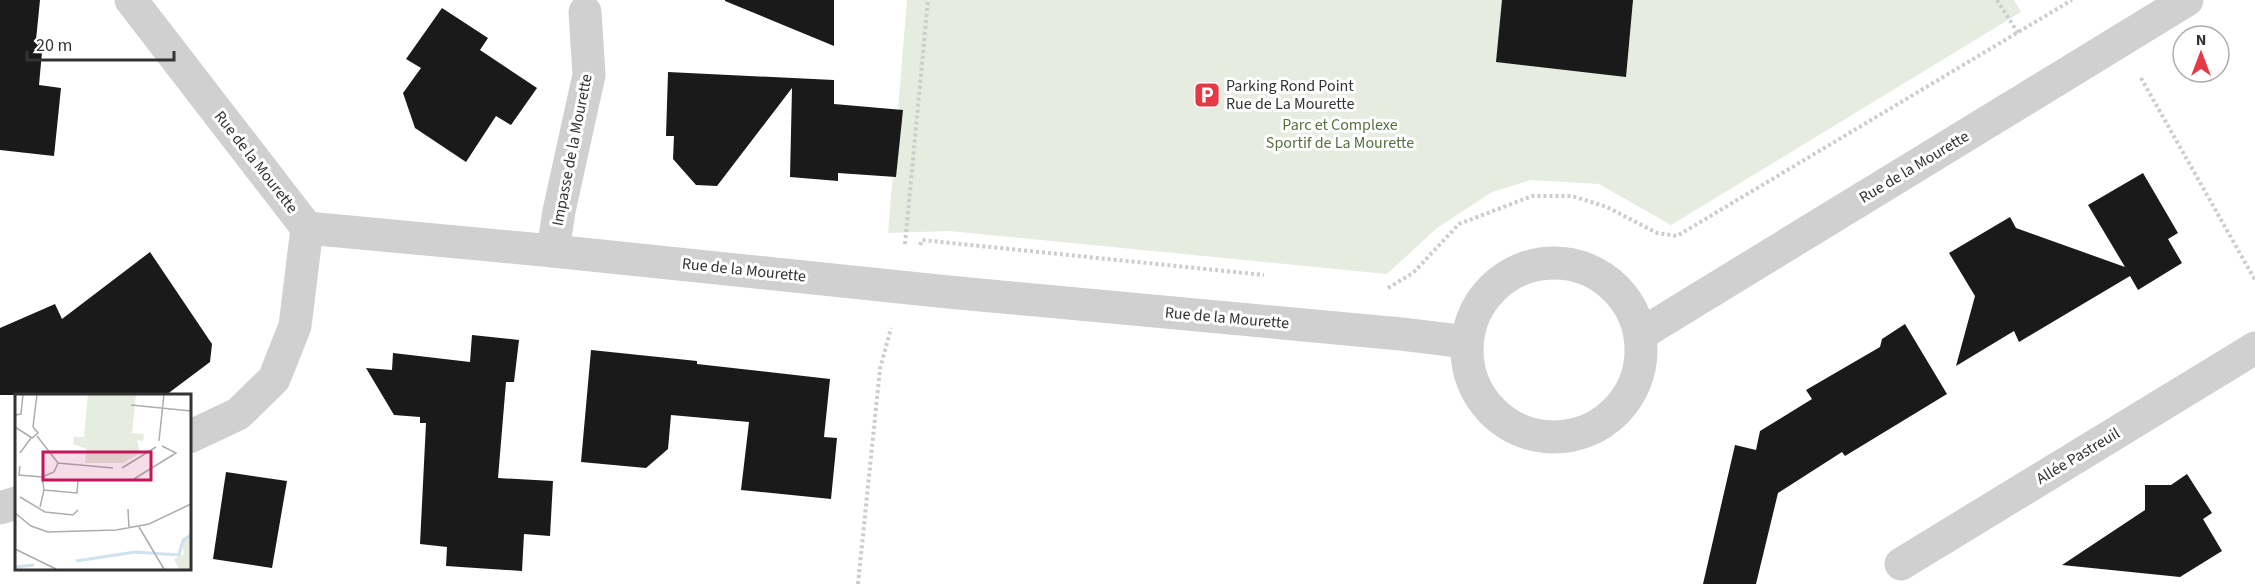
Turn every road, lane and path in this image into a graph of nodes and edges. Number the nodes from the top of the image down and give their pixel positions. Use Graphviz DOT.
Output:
graph roads {
  1 [pos="131,0"];
  2 [pos="1997,0"];
  3 [pos="2072,0"];
  4 [pos="2187,0"];
  5 [pos="585,12"];
  6 [pos="2018,33"];
  7 [pos="2120,41"];
  8 [pos="307,228"];
  9 [pos="553,251"];
  10 [pos="1272,276"];
  11 [pos="2255,280"];
  12 [pos="902,286"];
  13 [pos="1377,287"];
  14 [pos="1641,334"];
  15 [pos="1467,342"];
  16 [pos="2255,348"];
  17 [pos="190,437"];
  18 [pos="15,503"];
  19 [pos="0,508"];
  20 [pos="1901,564"];
  1 -- 8 [label="street, Rue de la Mourette"];
  2 -- 6 [label="path"];
  3 -- 6 [label="path"];
  4 -- 7 [label="street, Rue de la Mourette"];
  5 -- 9 [label="street, Impasse de la Mourette"];
  6 -- 13 [label="path"];
  7 -- 11 [label="path"];
  7 -- 14 [label="street, Rue de la Mourette"];
  8 -- 9 [label="street, Rue de la Mourette"];
  8 -- 17 [label="street"];
  9 -- 12 [label="street, Rue de la Mourette"];
  10 -- 12 [label="path"];
  12 -- 15 [label="street, Rue de la Mourette"];
  14 -- 15 [label="street"];
  14 -- 15 [label="street"];
  16 -- 20 [label="street, Allée Pastreuil"];
  18 -- 19 [label="street"];
}
